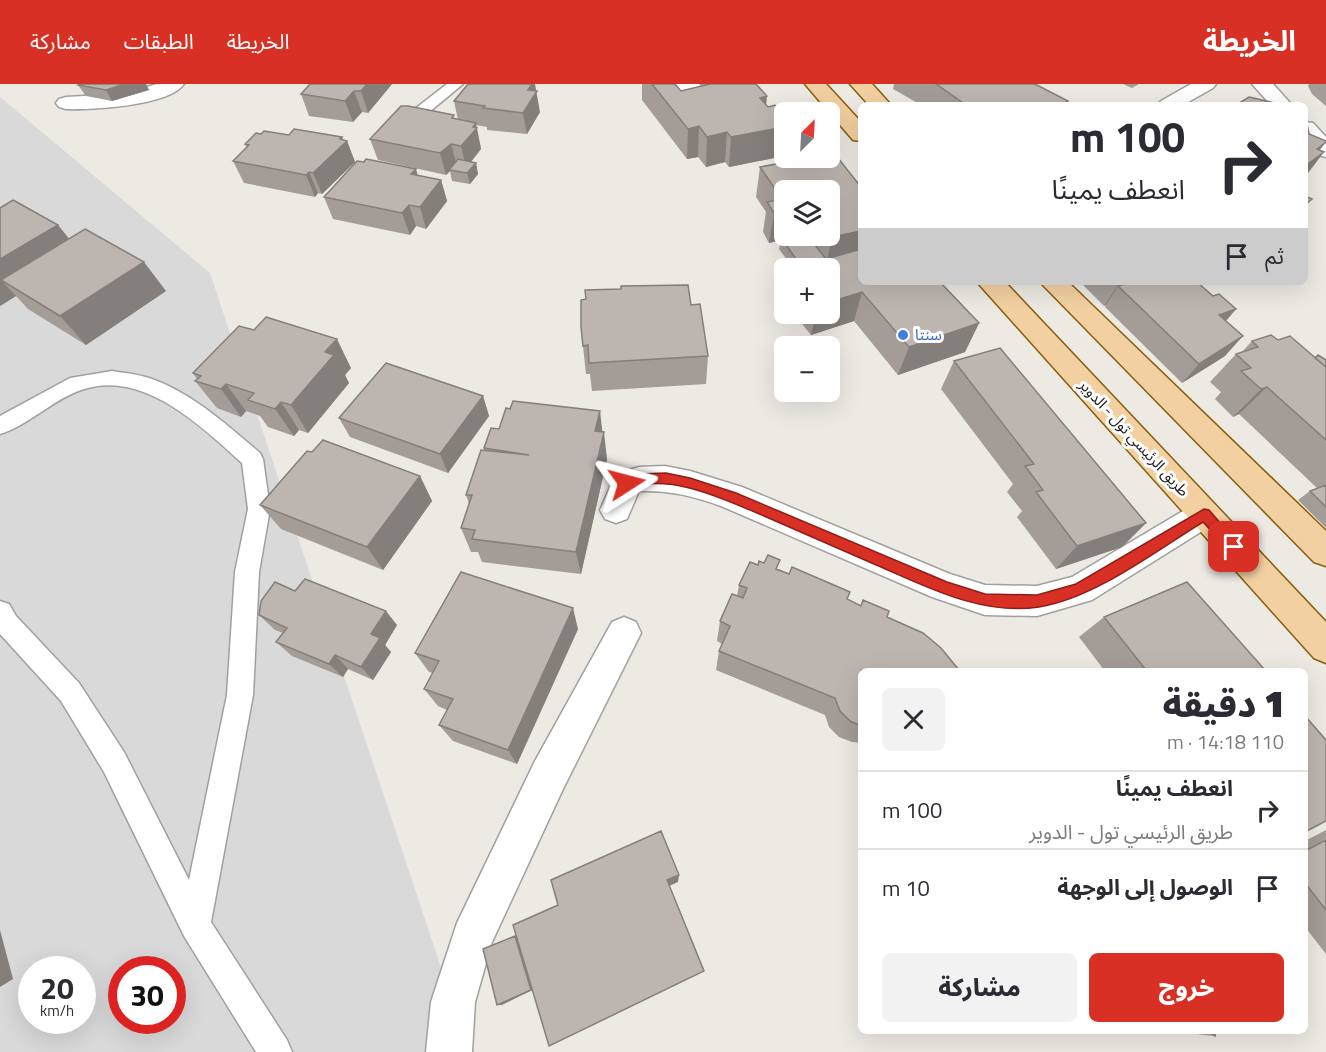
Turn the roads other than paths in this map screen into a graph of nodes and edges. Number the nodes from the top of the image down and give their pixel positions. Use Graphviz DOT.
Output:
graph roads {
  1 [pos="174,84"];
  2 [pos="456,84"];
  3 [pos="676,84"];
  4 [pos="734,84"];
  5 [pos="815,84"];
  6 [pos="860,84"];
  7 [pos="1206,84"];
  8 [pos="1262,84"];
  9 [pos="66,102"];
  10 [pos="879,102"];
  11 [pos="1173,102"];
  12 [pos="1279,102"];
  13 [pos="1308,131"];
  14 [pos="858,132"];
  15 [pos="392,134"];
  16 [pos="1326,150"];
  17 [pos="993,285"];
  18 [pos="1056,285"];
  19 [pos="0,426"];
  20 [pos="616,510"];
  21 [pos="1204,514"];
  22 [pos="1326,552"];
  23 [pos="0,612"];
  24 [pos="624,633"];
  25 [pos="1326,647"];
  26 [pos="195,925"];
  27 [pos="275,1052"];
  28 [pos="448,1052"];
  1 -- 9 [label="street"];
  2 -- 15 [label="lane"];
  3 -- 4 [label="street"];
  5 -- 14 [label="main road"];
  6 -- 10 [label="main road"];
  7 -- 11 [label="street"];
  8 -- 12 [label="street"];
  13 -- 16 [label="street"];
  17 -- 21 [label="main road, طريق الرئيسي تول - الدوير"];
  18 -- 22 [label="main road"];
  19 -- 26 [label="lane"];
  20 -- 21 [label="street"];
  21 -- 25 [label="main road, طريق الرئيسي تول - الدوير"];
  23 -- 26 [label="lane"];
  24 -- 28 [label="street"];
  26 -- 27 [label="lane"];
}
